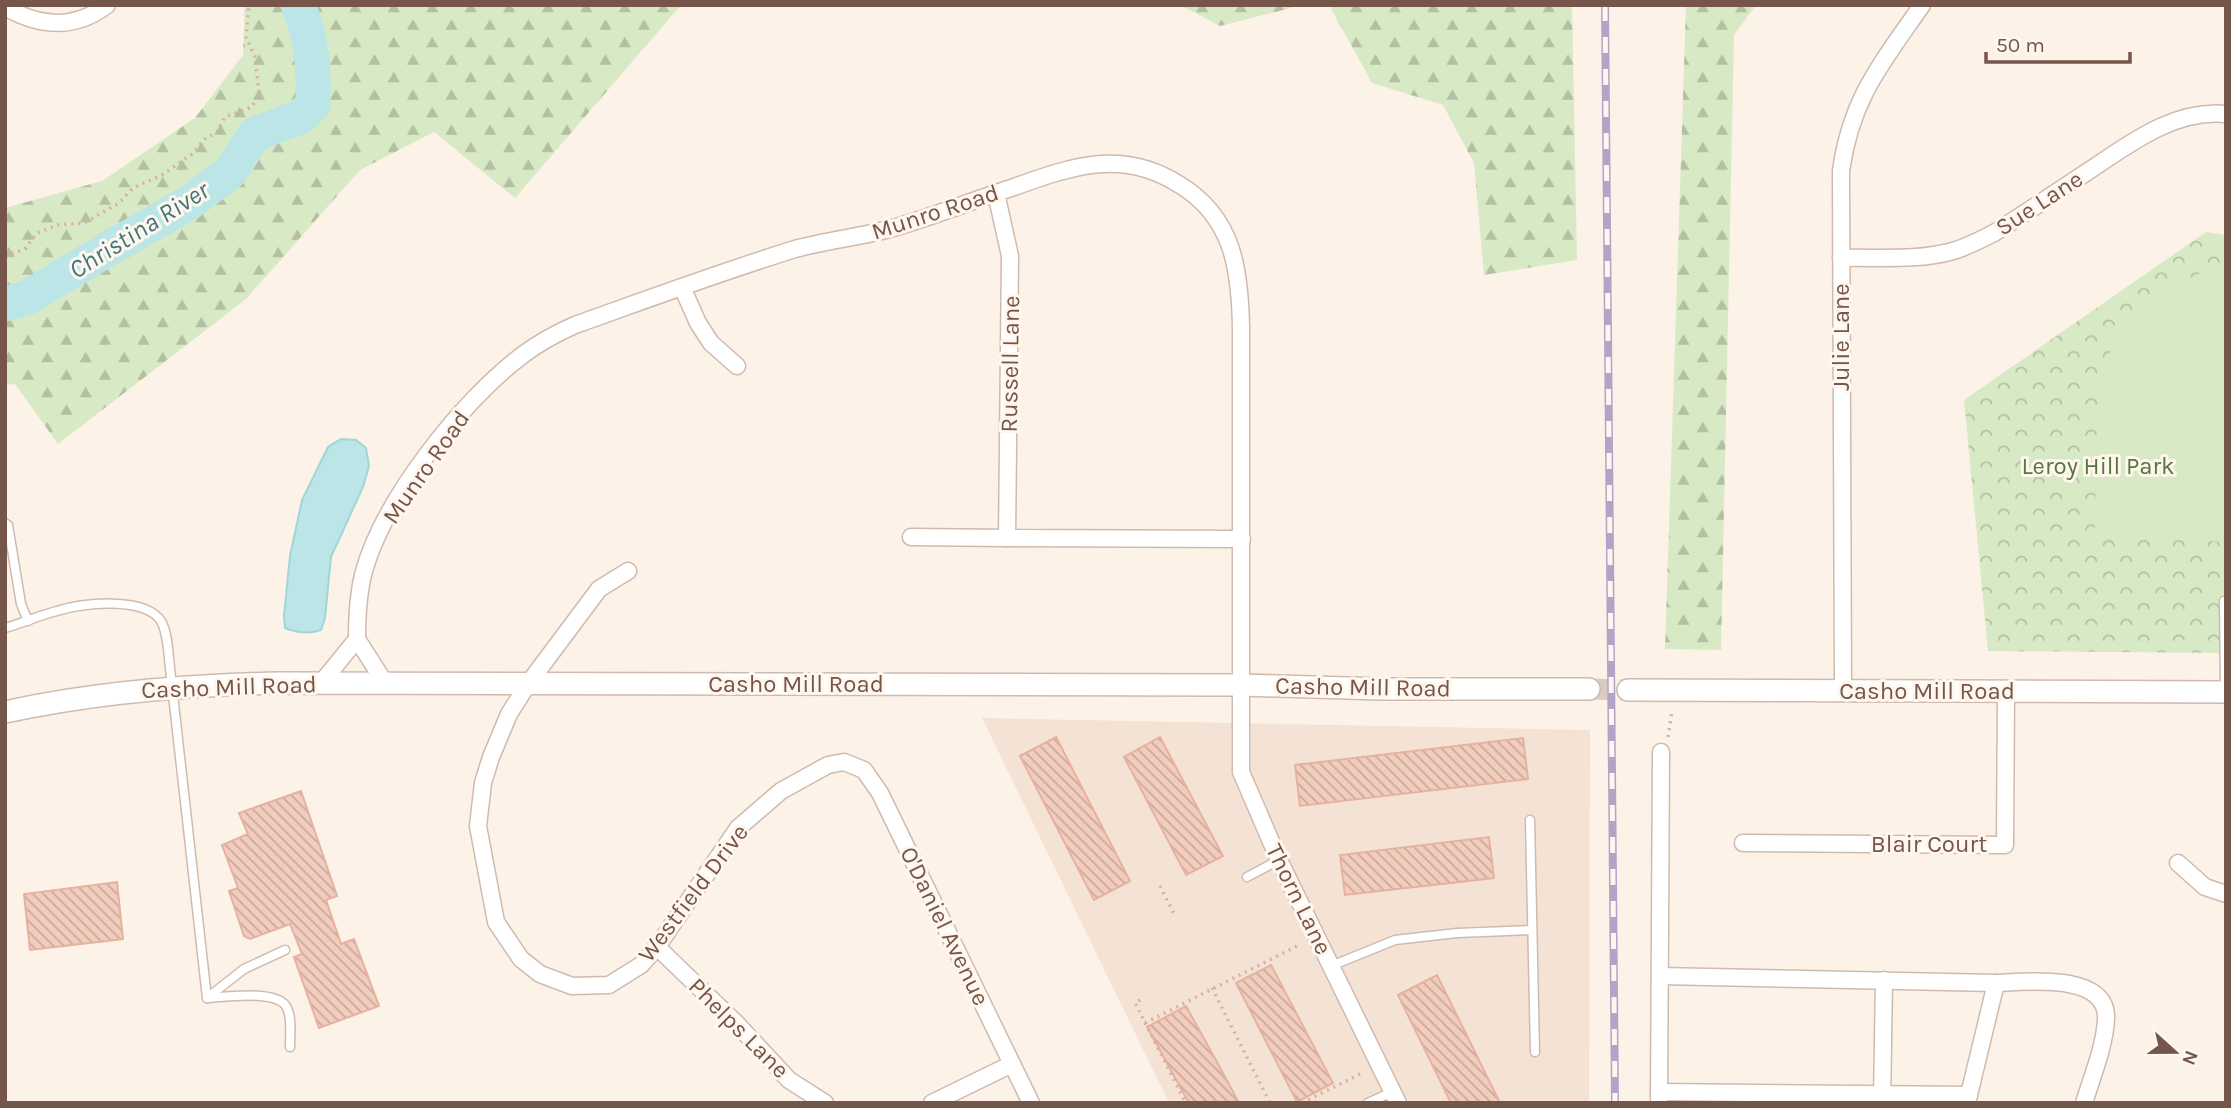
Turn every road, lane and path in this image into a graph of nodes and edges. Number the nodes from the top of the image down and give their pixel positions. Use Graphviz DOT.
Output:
graph roads {
  1 [pos="107,5"];
  2 [pos="249,5"];
  3 [pos="1922,5"];
  4 [pos="5,7"];
  5 [pos="43,13"];
  6 [pos="2226,114"];
  7 [pos="996,192"];
  8 [pos="5,256"];
  9 [pos="1841,258"];
  10 [pos="682,288"];
  11 [pos="737,366"];
  12 [pos="5,523"];
  13 [pos="911,537"];
  14 [pos="1007,538"];
  15 [pos="1241,539"];
  16 [pos="628,571"];
  17 [pos="2224,601"];
  18 [pos="28,621"];
  19 [pos="5,628"];
  20 [pos="357,639"];
  21 [pos="322,682"];
  22 [pos="385,683"];
  23 [pos="528,684"];
  24 [pos="1241,685"];
  25 [pos="172,687"];
  26 [pos="1589,690"];
  27 [pos="1628,690"];
  28 [pos="1843,691"];
  29 [pos="2006,692"];
  30 [pos="2225,692"];
  31 [pos="1671,711"];
  32 [pos="5,712"];
  33 [pos="1661,752"];
  34 [pos="844,762"];
  35 [pos="1530,820"];
  36 [pos="1743,843"];
  37 [pos="1279,860"];
  38 [pos="2178,863"];
  39 [pos="1247,877"];
  40 [pos="1160,886"];
  41 [pos="2226,894"];
  42 [pos="1174,914"];
  43 [pos="1532,930"];
  44 [pos="1298,945"];
  45 [pos="657,947"];
  46 [pos="285,950"];
  47 [pos="1331,966"];
  48 [pos="1660,976"];
  49 [pos="1884,981"];
  50 [pos="1996,983"];
  51 [pos="1212,988"];
  52 [pos="207,998"];
  53 [pos="1140,1000"];
  54 [pos="1145,1023"];
  55 [pos="290,1047"];
  56 [pos="1535,1052"];
  57 [pos="1012,1064"];
  58 [pos="1362,1073"];
  59 [pos="1395,1097"];
  60 [pos="1659,1097"];
  61 [pos="1882,1098"];
  62 [pos="1968,1099"];
  63 [pos="825,1103"];
  64 [pos="932,1103"];
  65 [pos="1031,1103"];
  66 [pos="1186,1103"];
  67 [pos="1270,1103"];
  68 [pos="1301,1103"];
  69 [pos="1368,1103"];
  70 [pos="2084,1103"];
  1 -- 5 [label="street"];
  2 -- 8 [label="path"];
  3 -- 9 [label="street, Julie Lane"];
  4 -- 5 [label="street"];
  6 -- 9 [label="street, Sue Lane"];
  7 -- 10 [label="street, Munro Road"];
  7 -- 14 [label="street, Russell Lane"];
  7 -- 15 [label="street, Munro Road"];
  9 -- 28 [label="street, Julie Lane"];
  10 -- 11 [label="street"];
  10 -- 20 [label="street, Munro Road"];
  12 -- 18 [label="lane"];
  13 -- 14 [label="street"];
  14 -- 15 [label="street"];
  15 -- 24 [label="street, Munro Road"];
  16 -- 23 [label="street, Westfield Drive"];
  17 -- 30 [label="lane"];
  18 -- 19 [label="lane"];
  18 -- 25 [label="lane"];
  20 -- 21 [label="street"];
  20 -- 22 [label="street"];
  21 -- 22 [label="street, Casho Mill Road"];
  21 -- 25 [label="street, Casho Mill Road"];
  22 -- 23 [label="street, Casho Mill Road"];
  23 -- 24 [label="street, Casho Mill Road"];
  23 -- 45 [label="street, Westfield Drive"];
  24 -- 26 [label="street, Casho Mill Road"];
  24 -- 37 [label="street, Thorn Lane"];
  25 -- 32 [label="street, Casho Mill Road"];
  25 -- 52 [label="lane"];
  27 -- 28 [label="street, Casho Mill Road"];
  28 -- 29 [label="street, Casho Mill Road"];
  29 -- 30 [label="street, Casho Mill Road"];
  29 -- 36 [label="street, Blair Court"];
  31 -- 33 [label="path"];
  33 -- 48 [label="street"];
  34 -- 45 [label="street, Westfield Drive"];
  34 -- 57 [label="street, O'Daniel Avenue"];
  35 -- 43 [label="lane"];
  37 -- 39 [label="lane"];
  37 -- 47 [label="street, Thorn Lane"];
  38 -- 41 [label="street"];
  40 -- 42 [label="path"];
  43 -- 47 [label="lane"];
  43 -- 56 [label="lane"];
  44 -- 51 [label="path"];
  45 -- 63 [label="street, Phelps Lane"];
  46 -- 52 [label="lane"];
  47 -- 59 [label="street, Thorn Lane"];
  48 -- 49 [label="street"];
  48 -- 60 [label="street"];
  49 -- 50 [label="street"];
  49 -- 61 [label="street"];
  50 -- 62 [label="street"];
  50 -- 70 [label="street"];
  51 -- 54 [label="path"];
  51 -- 67 [label="path"];
  52 -- 55 [label="lane"];
  53 -- 54 [label="path"];
  54 -- 66 [label="path"];
  57 -- 64 [label="street"];
  57 -- 65 [label="street, O'Daniel Avenue"];
  58 -- 68 [label="path"];
  59 -- 69 [label="lane"];
  60 -- 61 [label="street"];
  61 -- 62 [label="street"];
}
